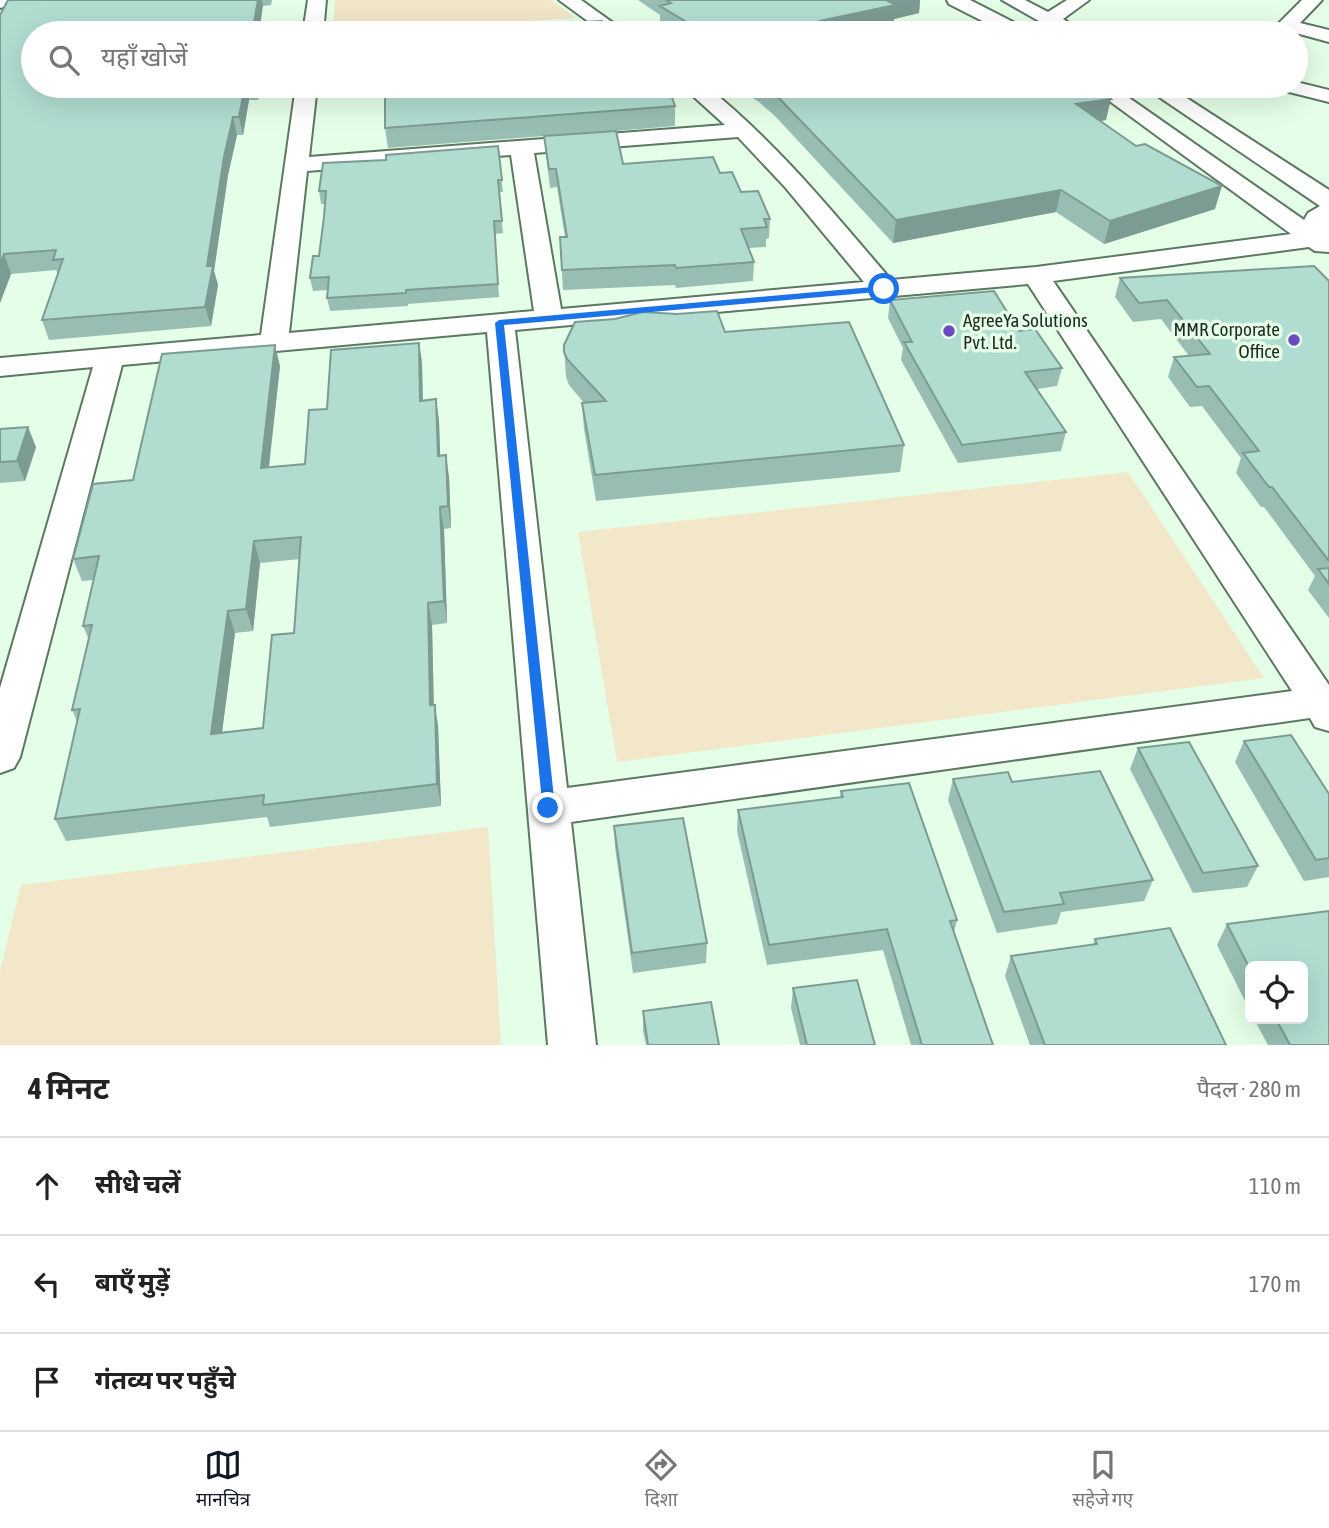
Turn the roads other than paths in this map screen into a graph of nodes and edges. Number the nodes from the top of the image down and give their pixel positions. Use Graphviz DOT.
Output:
graph roads {
  1 [pos="317,0"];
  2 [pos="568,0"];
  3 [pos="956,0"];
  4 [pos="973,0"];
  5 [pos="1011,0"];
  6 [pos="1080,0"];
  7 [pos="1313,0"];
  8 [pos="314,21"];
  9 [pos="599,21"];
  10 [pos="997,21"];
  11 [pos="1030,21"];
  12 [pos="1037,21"];
  13 [pos="1050,21"];
  14 [pos="1291,21"];
  15 [pos="1308,33"];
  16 [pos="1329,36"];
  17 [pos="1308,91"];
  18 [pos="1329,96"];
  19 [pos="304,98"];
  20 [pos="707,98"];
  21 [pos="1119,98"];
  22 [pos="1138,98"];
  23 [pos="1169,98"];
  24 [pos="745,130"];
  25 [pos="521,146"];
  26 [pos="296,165"];
  27 [pos="1324,224"];
  28 [pos="1036,275"];
  29 [pos="884,289"];
  30 [pos="550,318"];
  31 [pos="499,323"];
  32 [pos="274,342"];
  33 [pos="110,357"];
  34 [pos="0,367"];
  35 [pos="1324,709"];
  36 [pos="0,757"];
  37 [pos="548,808"];
  38 [pos="572,1045"];
  1 -- 8 [label="street"];
  2 -- 9 [label="street"];
  3 -- 10 [label="street"];
  4 -- 11 [label="street"];
  5 -- 12 [label="street"];
  6 -- 13 [label="street"];
  7 -- 14 [label="street"];
  15 -- 16 [label="street"];
  17 -- 18 [label="street"];
  19 -- 26 [label="street"];
  20 -- 24 [label="street"];
  21 -- 27 [label="street"];
  22 -- 27 [label="street"];
  23 -- 27 [label="street"];
  24 -- 25 [label="street"];
  24 -- 29 [label="street"];
  25 -- 26 [label="street"];
  25 -- 30 [label="street"];
  26 -- 32 [label="street"];
  27 -- 28 [label="street"];
  28 -- 29 [label="street"];
  28 -- 35 [label="street"];
  29 -- 30 [label="street"];
  30 -- 31 [label="street"];
  31 -- 32 [label="street"];
  31 -- 37 [label="street"];
  32 -- 33 [label="street"];
  33 -- 34 [label="street"];
  33 -- 36 [label="street"];
  35 -- 37 [label="street"];
  37 -- 38 [label="street"];
}
